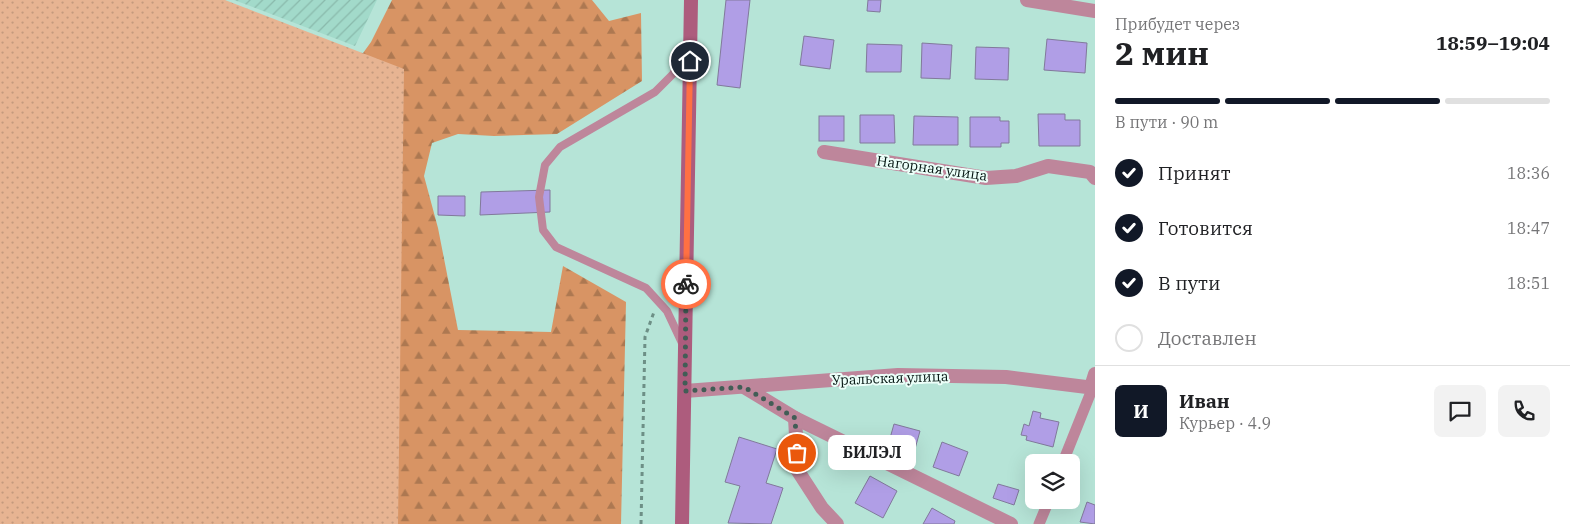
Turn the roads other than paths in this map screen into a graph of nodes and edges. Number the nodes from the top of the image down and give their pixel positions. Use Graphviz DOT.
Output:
graph roads {
  1 [pos="691,0"];
  2 [pos="1027,0"];
  3 [pos="1095,11"];
  4 [pos="690,41"];
  5 [pos="824,152"];
  6 [pos="1095,178"];
  7 [pos="685,350"];
  8 [pos="1093,384"];
  9 [pos="744,387"];
  10 [pos="685,391"];
  11 [pos="795,418"];
  12 [pos="1067,454"];
  13 [pos="1045,509"];
  14 [pos="682,524"];
  15 [pos="837,524"];
  16 [pos="1011,524"];
  17 [pos="1039,524"];
  1 -- 4 [label="main road"];
  2 -- 3 [label="street"];
  4 -- 7 [label="main road"];
  4 -- 7 [label="lane"];
  5 -- 6 [label="street, Нагорная улица"];
  7 -- 10 [label="main road"];
  8 -- 9 [label="street, Уральская улица"];
  8 -- 12 [label="street"];
  9 -- 10 [label="street, Уральская улица"];
  9 -- 11 [label="street"];
  10 -- 14 [label="main road"];
  11 -- 15 [label="street"];
  11 -- 16 [label="street"];
  13 -- 17 [label="street"];
}
